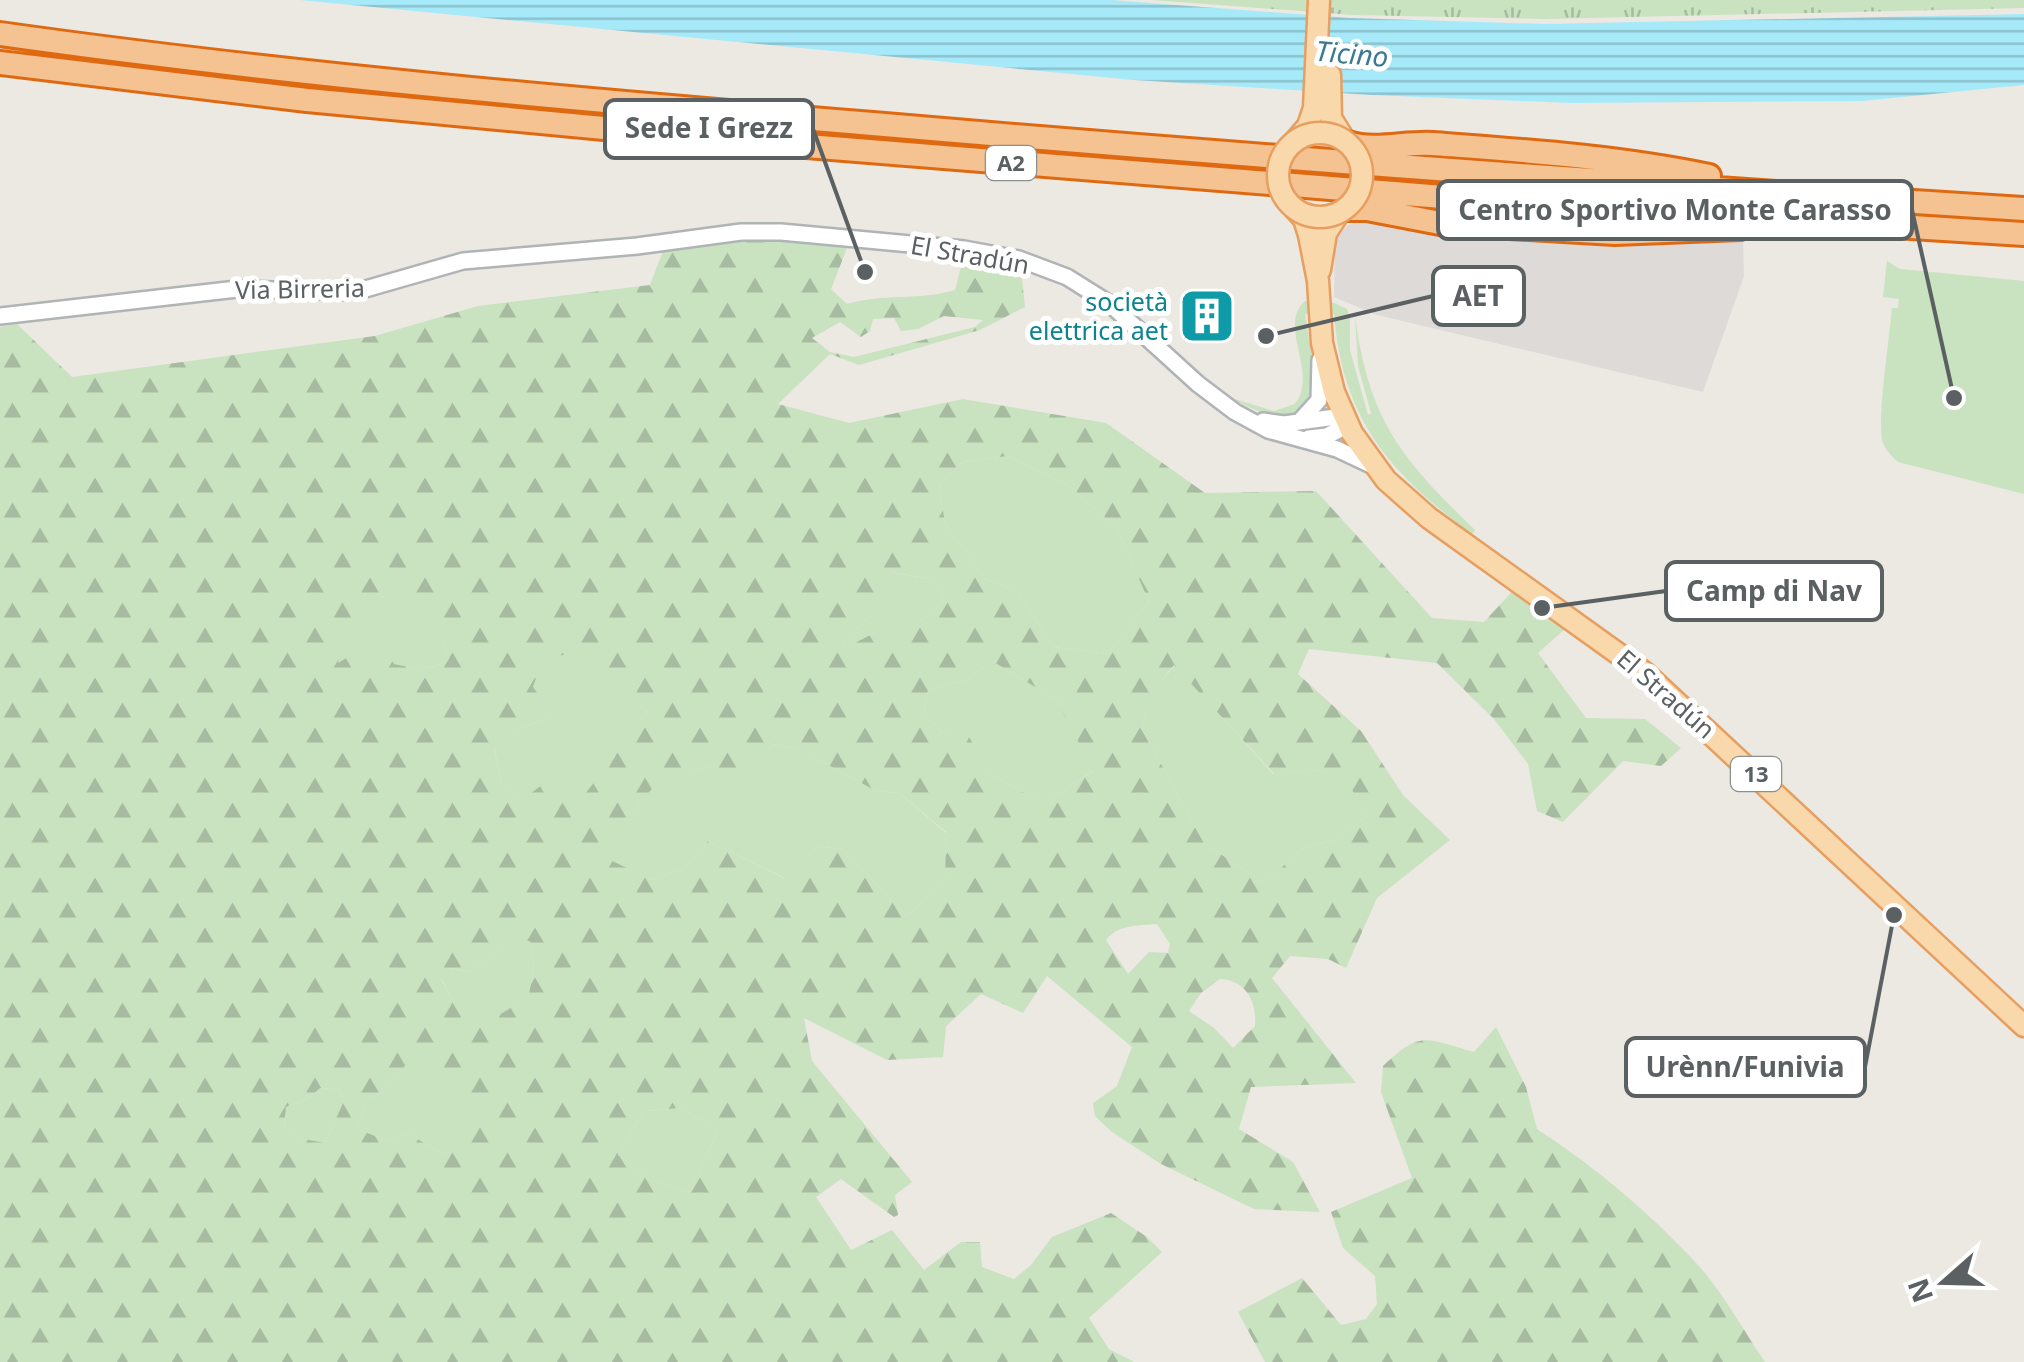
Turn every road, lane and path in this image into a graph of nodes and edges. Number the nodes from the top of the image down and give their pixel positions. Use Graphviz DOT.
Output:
graph roads {
  1 [pos="1319,0"];
  2 [pos="1332,0"];
  3 [pos="0,34"];
  4 [pos="0,63"];
  5 [pos="1296,140"];
  6 [pos="1346,141"];
  7 [pos="1801,195"];
  8 [pos="1294,208"];
  9 [pos="2024,209"];
  10 [pos="1342,211"];
  11 [pos="1860,222"];
  12 [pos="2024,234"];
  13 [pos="715,236"];
  14 [pos="1318,281"];
  15 [pos="0,316"];
  16 [pos="1320,321"];
  17 [pos="1346,421"];
  18 [pos="1297,430"];
  19 [pos="1376,468"];
  20 [pos="2024,1026"];
  1 -- 5 [label="main road"];
  2 -- 6 [label="main road"];
  3 -- 7 [label="highway, A2"];
  4 -- 11 [label="highway, A2"];
  5 -- 6 [label="main road, bridge"];
  5 -- 8 [label="main road, bridge"];
  6 -- 7 [label="highway"];
  6 -- 10 [label="main road, bridge"];
  7 -- 9 [label="highway, A2"];
  8 -- 10 [label="main road, bridge"];
  8 -- 14 [label="main road, 13"];
  10 -- 11 [label="highway"];
  10 -- 14 [label="main road, 13"];
  11 -- 12 [label="highway, A2"];
  13 -- 15 [label="street, Via Birreria"];
  13 -- 18 [label="street, El Stradún"];
  14 -- 16 [label="main road, 13"];
  16 -- 17 [label="main road, 13"];
  16 -- 18 [label="street"];
  17 -- 18 [label="street"];
  17 -- 19 [label="main road, 13"];
  18 -- 19 [label="street"];
  19 -- 20 [label="main road, El Stradún / 13"];
}
